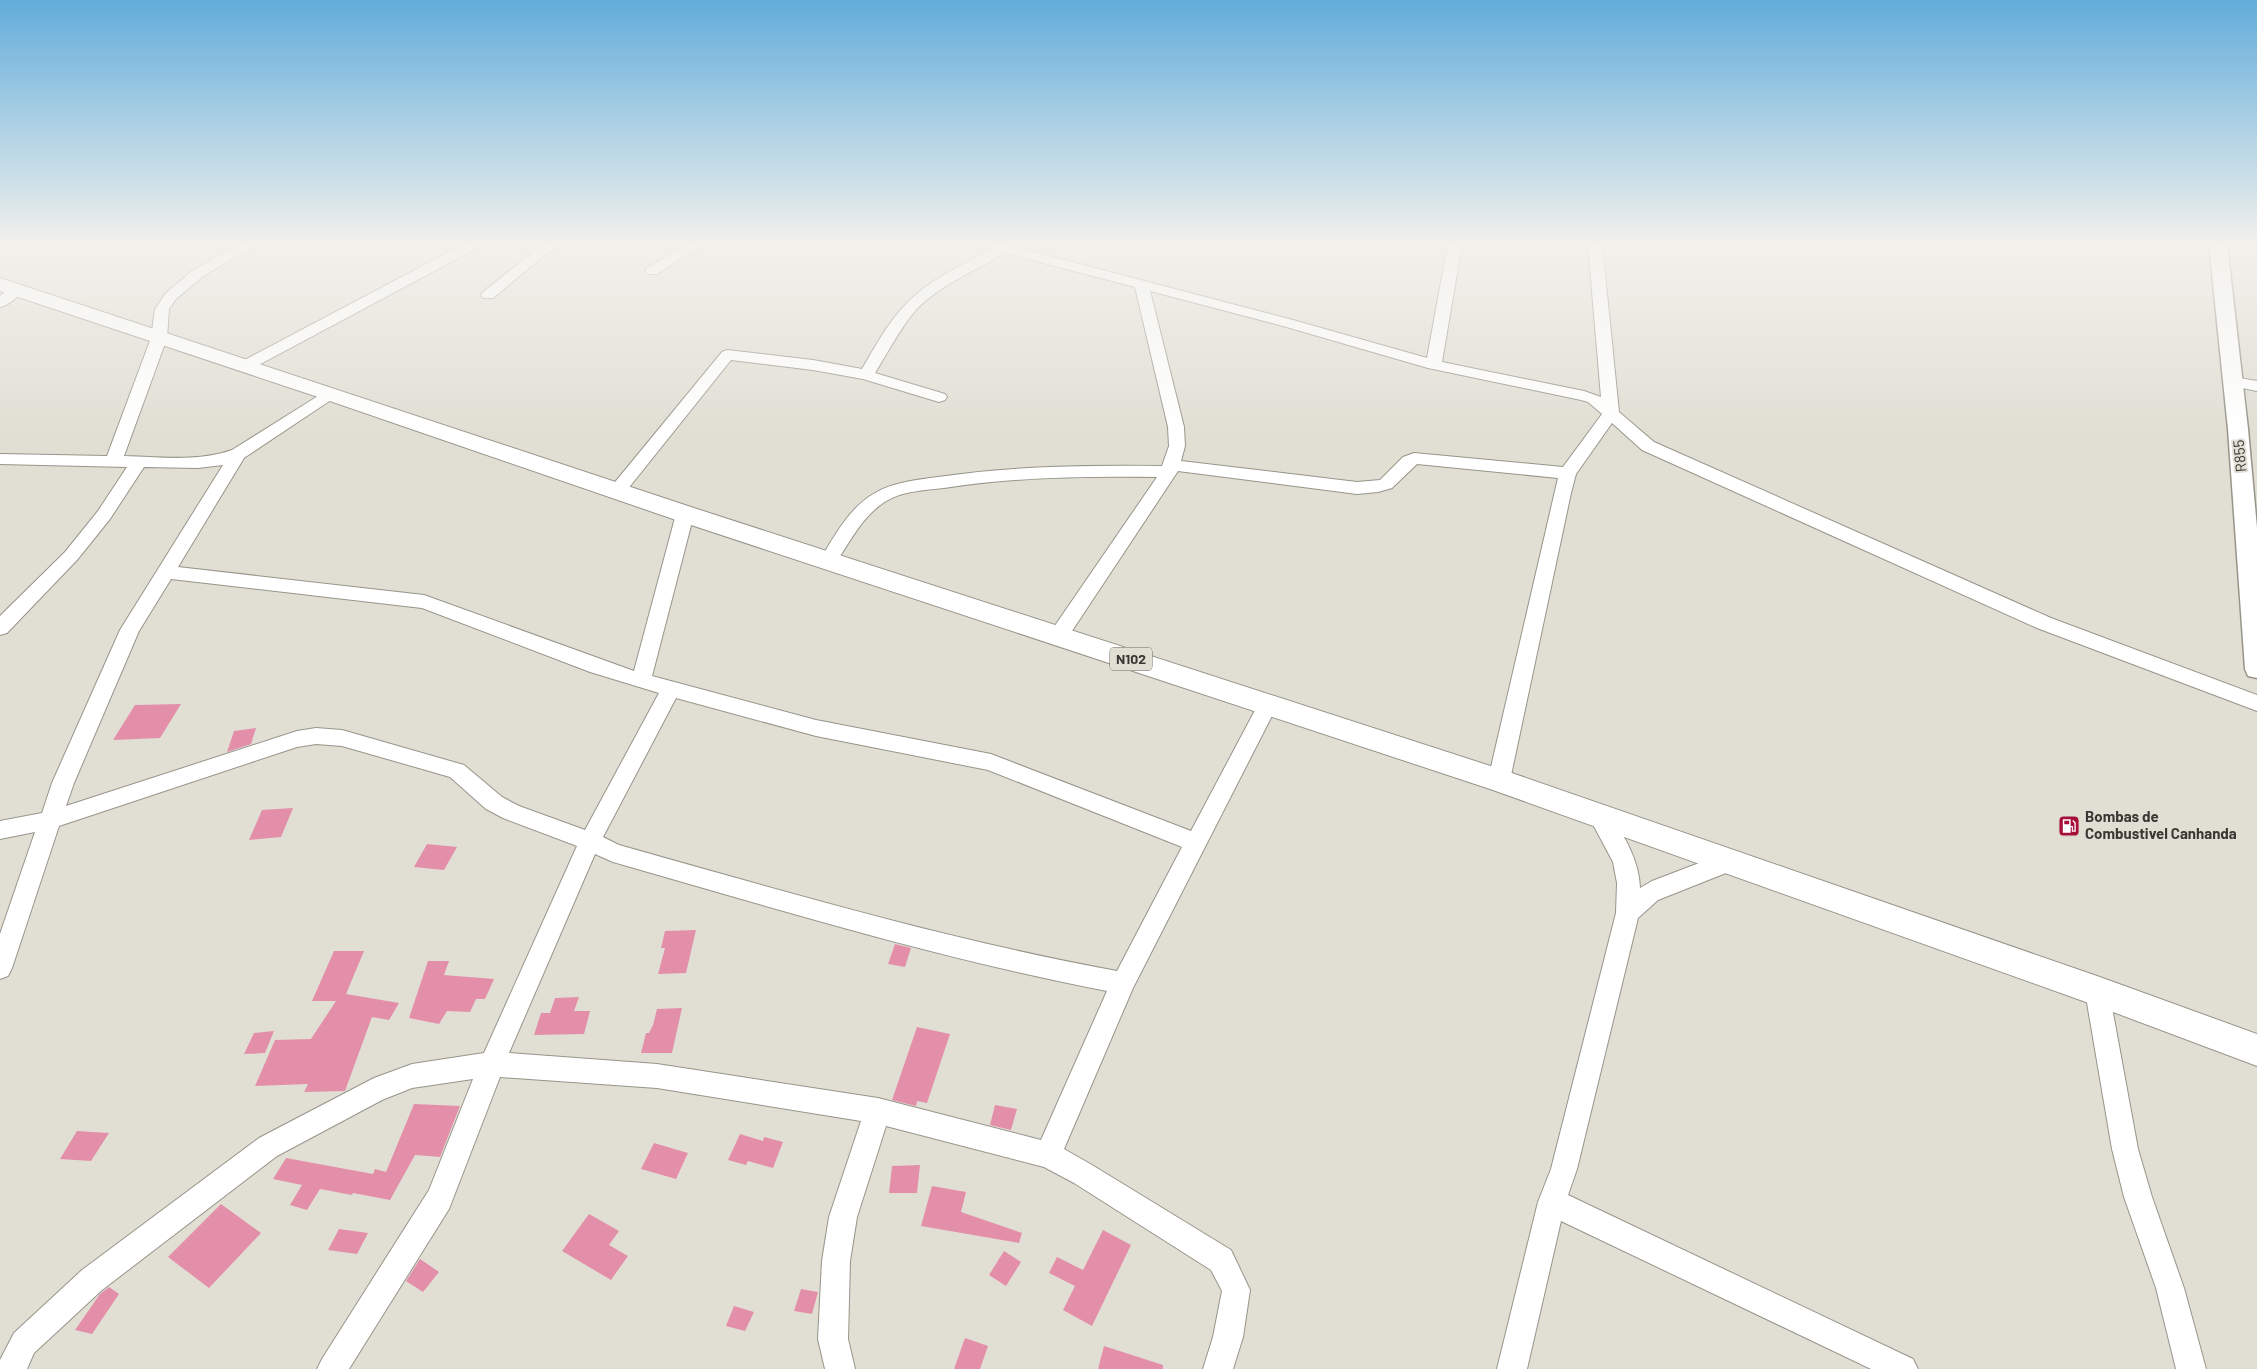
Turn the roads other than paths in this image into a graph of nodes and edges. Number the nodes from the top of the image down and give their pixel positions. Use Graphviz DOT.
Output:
graph roads {
  1 [pos="58,308"];
  2 [pos="163,308"];
  3 [pos="354,308"];
  4 [pos="911,308"];
  5 [pos="1146,308"];
  6 [pos="1227,308"];
  7 [pos="1444,308"];
  8 [pos="1601,308"];
  9 [pos="2225,308"];
  10 [pos="159,338"];
  11 [pos="1434,365"];
  12 [pos="245,366"];
  13 [pos="866,375"];
  14 [pos="2233,382"];
  15 [pos="2257,386"];
  16 [pos="332,394"];
  17 [pos="939,397"];
  18 [pos="1611,414"];
  19 [pos="238,454"];
  20 [pos="0,459"];
  21 [pos="114,460"];
  22 [pos="140,461"];
  23 [pos="1171,469"];
  24 [pos="1568,473"];
  25 [pos="617,491"];
  26 [pos="685,514"];
  27 [pos="829,560"];
  28 [pos="166,572"];
  29 [pos="0,628"];
  30 [pos="1060,635"];
  31 [pos="2257,669"];
  32 [pos="641,681"];
  33 [pos="671,689"];
  34 [pos="2257,703"];
  35 [pos="1268,704"];
  36 [pos="1499,780"];
  37 [pos="1600,817"];
  38 [pos="50,820"];
  39 [pos="0,830"];
  40 [pos="590,841"];
  41 [pos="1196,843"];
  42 [pos="1728,862"];
  43 [pos="1628,913"];
  44 [pos="0,968"];
  45 [pos="1123,983"];
  46 [pos="2097,991"];
  47 [pos="2257,1050"];
  48 [pos="492,1064"];
  49 [pos="878,1111"];
  50 [pos="1048,1155"];
  51 [pos="1552,1202"];
  52 [pos="11,1369"];
  53 [pos="332,1369"];
  54 [pos="840,1369"];
  55 [pos="1218,1369"];
  56 [pos="1512,1369"];
  57 [pos="1903,1369"];
  58 [pos="2191,1369"];
  1 -- 10 [label="main road, N102"];
  2 -- 10 [label="street"];
  3 -- 12 [label="street"];
  4 -- 13 [label="street"];
  5 -- 23 [label="street"];
  6 -- 11 [label="street"];
  7 -- 11 [label="street"];
  8 -- 18 [label="street"];
  9 -- 14 [label="street, R855"];
  10 -- 12 [label="main road, N102"];
  10 -- 21 [label="street"];
  11 -- 18 [label="street"];
  12 -- 16 [label="main road, N102"];
  13 -- 17 [label="street"];
  13 -- 25 [label="street"];
  14 -- 15 [label="street"];
  14 -- 31 [label="street, R855"];
  16 -- 19 [label="street"];
  16 -- 25 [label="main road, N102"];
  18 -- 24 [label="street"];
  18 -- 34 [label="street"];
  19 -- 22 [label="street"];
  19 -- 28 [label="street"];
  20 -- 21 [label="street"];
  21 -- 22 [label="street"];
  22 -- 29 [label="street"];
  23 -- 24 [label="street"];
  23 -- 27 [label="street"];
  23 -- 30 [label="street"];
  24 -- 36 [label="street"];
  25 -- 26 [label="main road, N102"];
  26 -- 27 [label="main road, N102"];
  26 -- 32 [label="street"];
  27 -- 30 [label="main road, N102"];
  28 -- 32 [label="street"];
  28 -- 38 [label="street"];
  30 -- 35 [label="main road, N102"];
  32 -- 33 [label="street"];
  33 -- 40 [label="street"];
  33 -- 41 [label="street"];
  35 -- 36 [label="main road, N102"];
  35 -- 41 [label="street"];
  36 -- 37 [label="main road, N102"];
  37 -- 42 [label="main road, N102"];
  37 -- 43 [label="street"];
  38 -- 39 [label="street"];
  38 -- 40 [label="street"];
  38 -- 44 [label="street"];
  40 -- 45 [label="street"];
  40 -- 48 [label="street"];
  41 -- 45 [label="street"];
  42 -- 43 [label="street"];
  42 -- 46 [label="main road, N102"];
  43 -- 51 [label="street"];
  45 -- 50 [label="street"];
  46 -- 47 [label="main road, N102"];
  46 -- 58 [label="street"];
  48 -- 49 [label="street"];
  48 -- 52 [label="street"];
  48 -- 53 [label="street"];
  49 -- 50 [label="street"];
  49 -- 54 [label="street"];
  50 -- 55 [label="street"];
  51 -- 56 [label="street"];
  51 -- 57 [label="street"];
}
